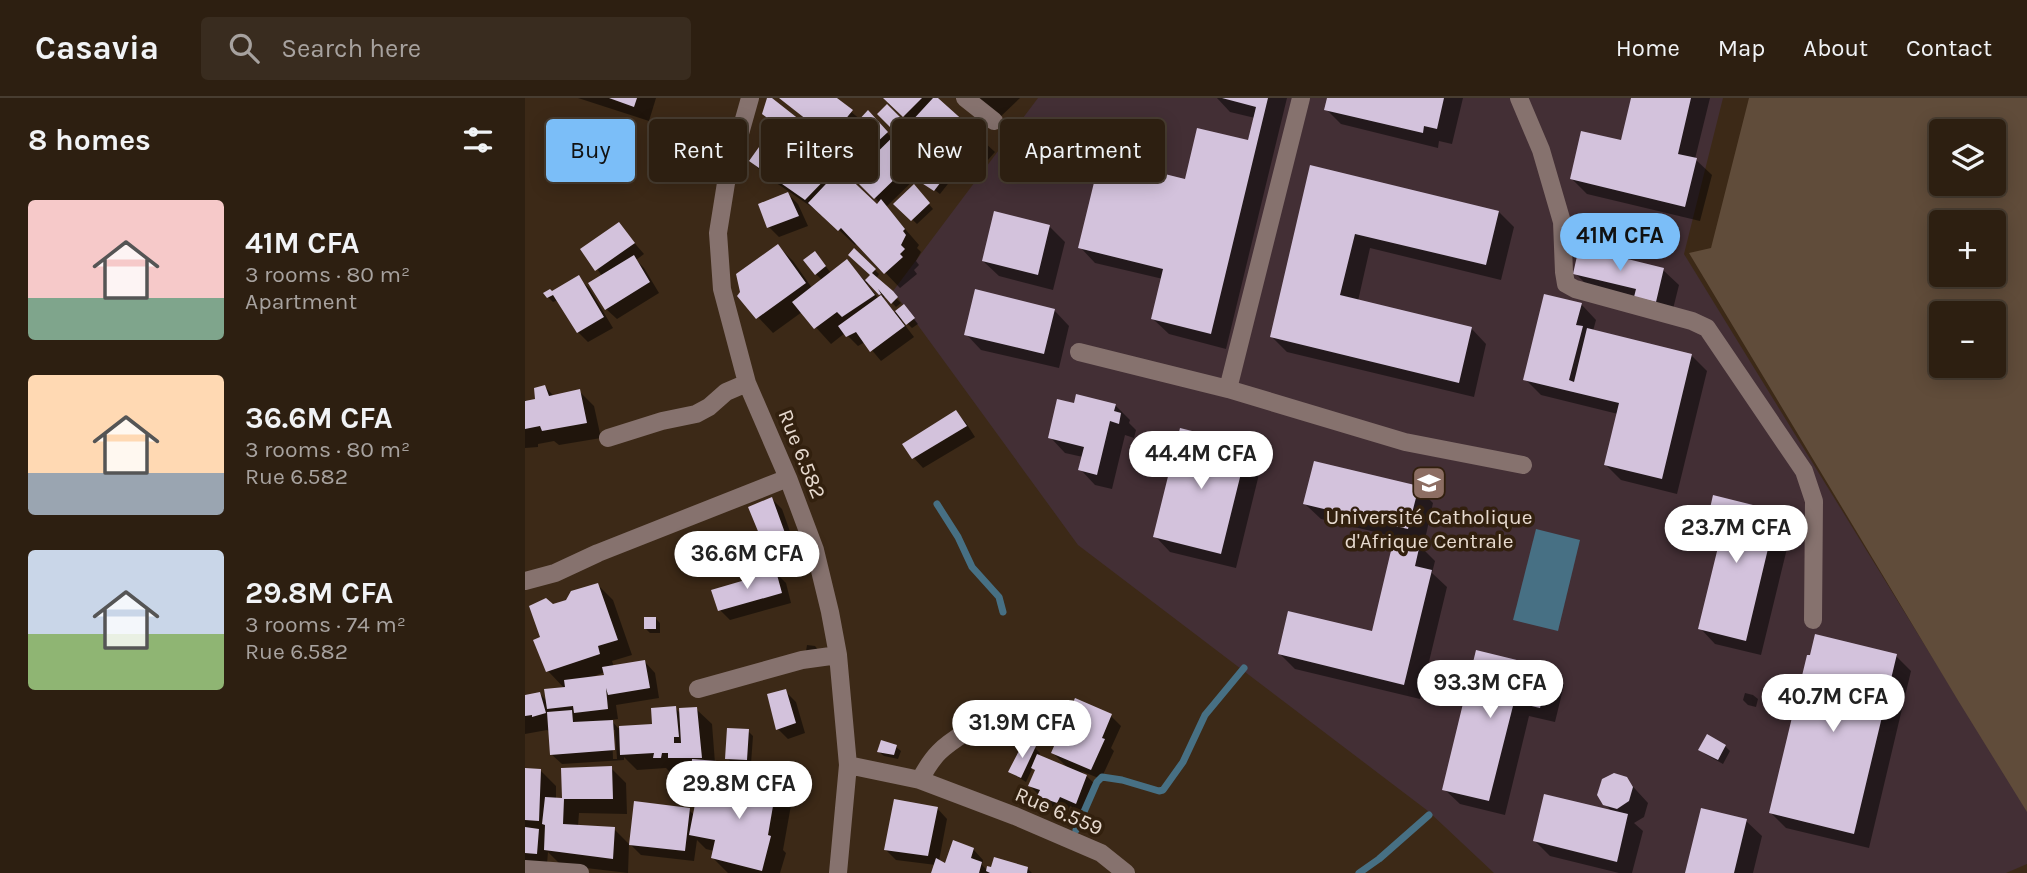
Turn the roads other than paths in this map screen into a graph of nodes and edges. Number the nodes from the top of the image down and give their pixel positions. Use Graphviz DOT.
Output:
graph roads {
  1 [pos="750,98"];
  2 [pos="965,98"];
  3 [pos="1301,98"];
  4 [pos="1518,98"];
  5 [pos="994,121"];
  6 [pos="1079,352"];
  7 [pos="747,383"];
  8 [pos="1228,389"];
  9 [pos="608,438"];
  10 [pos="1523,465"];
  11 [pos="788,478"];
  12 [pos="525,581"];
  13 [pos="1813,620"];
  14 [pos="838,655"];
  15 [pos="698,689"];
  16 [pos="966,732"];
  17 [pos="848,765"];
  18 [pos="920,780"];
  19 [pos="525,869"];
  20 [pos="580,873"];
  21 [pos="838,873"];
  22 [pos="1126,873"];
  1 -- 7 [label="street, Rue 6.582"];
  2 -- 5 [label="street"];
  3 -- 8 [label="street"];
  4 -- 13 [label="street"];
  6 -- 8 [label="street"];
  7 -- 9 [label="street"];
  7 -- 11 [label="street, Rue 6.582"];
  8 -- 10 [label="street"];
  11 -- 12 [label="street"];
  11 -- 14 [label="street, Rue 6.582"];
  14 -- 15 [label="street"];
  14 -- 17 [label="street, Rue 6.582"];
  16 -- 18 [label="street"];
  17 -- 18 [label="street, Rue 6.559"];
  17 -- 21 [label="street, Rue 6.582"];
  18 -- 22 [label="street, Rue 6.559"];
  19 -- 20 [label="street"];
}
